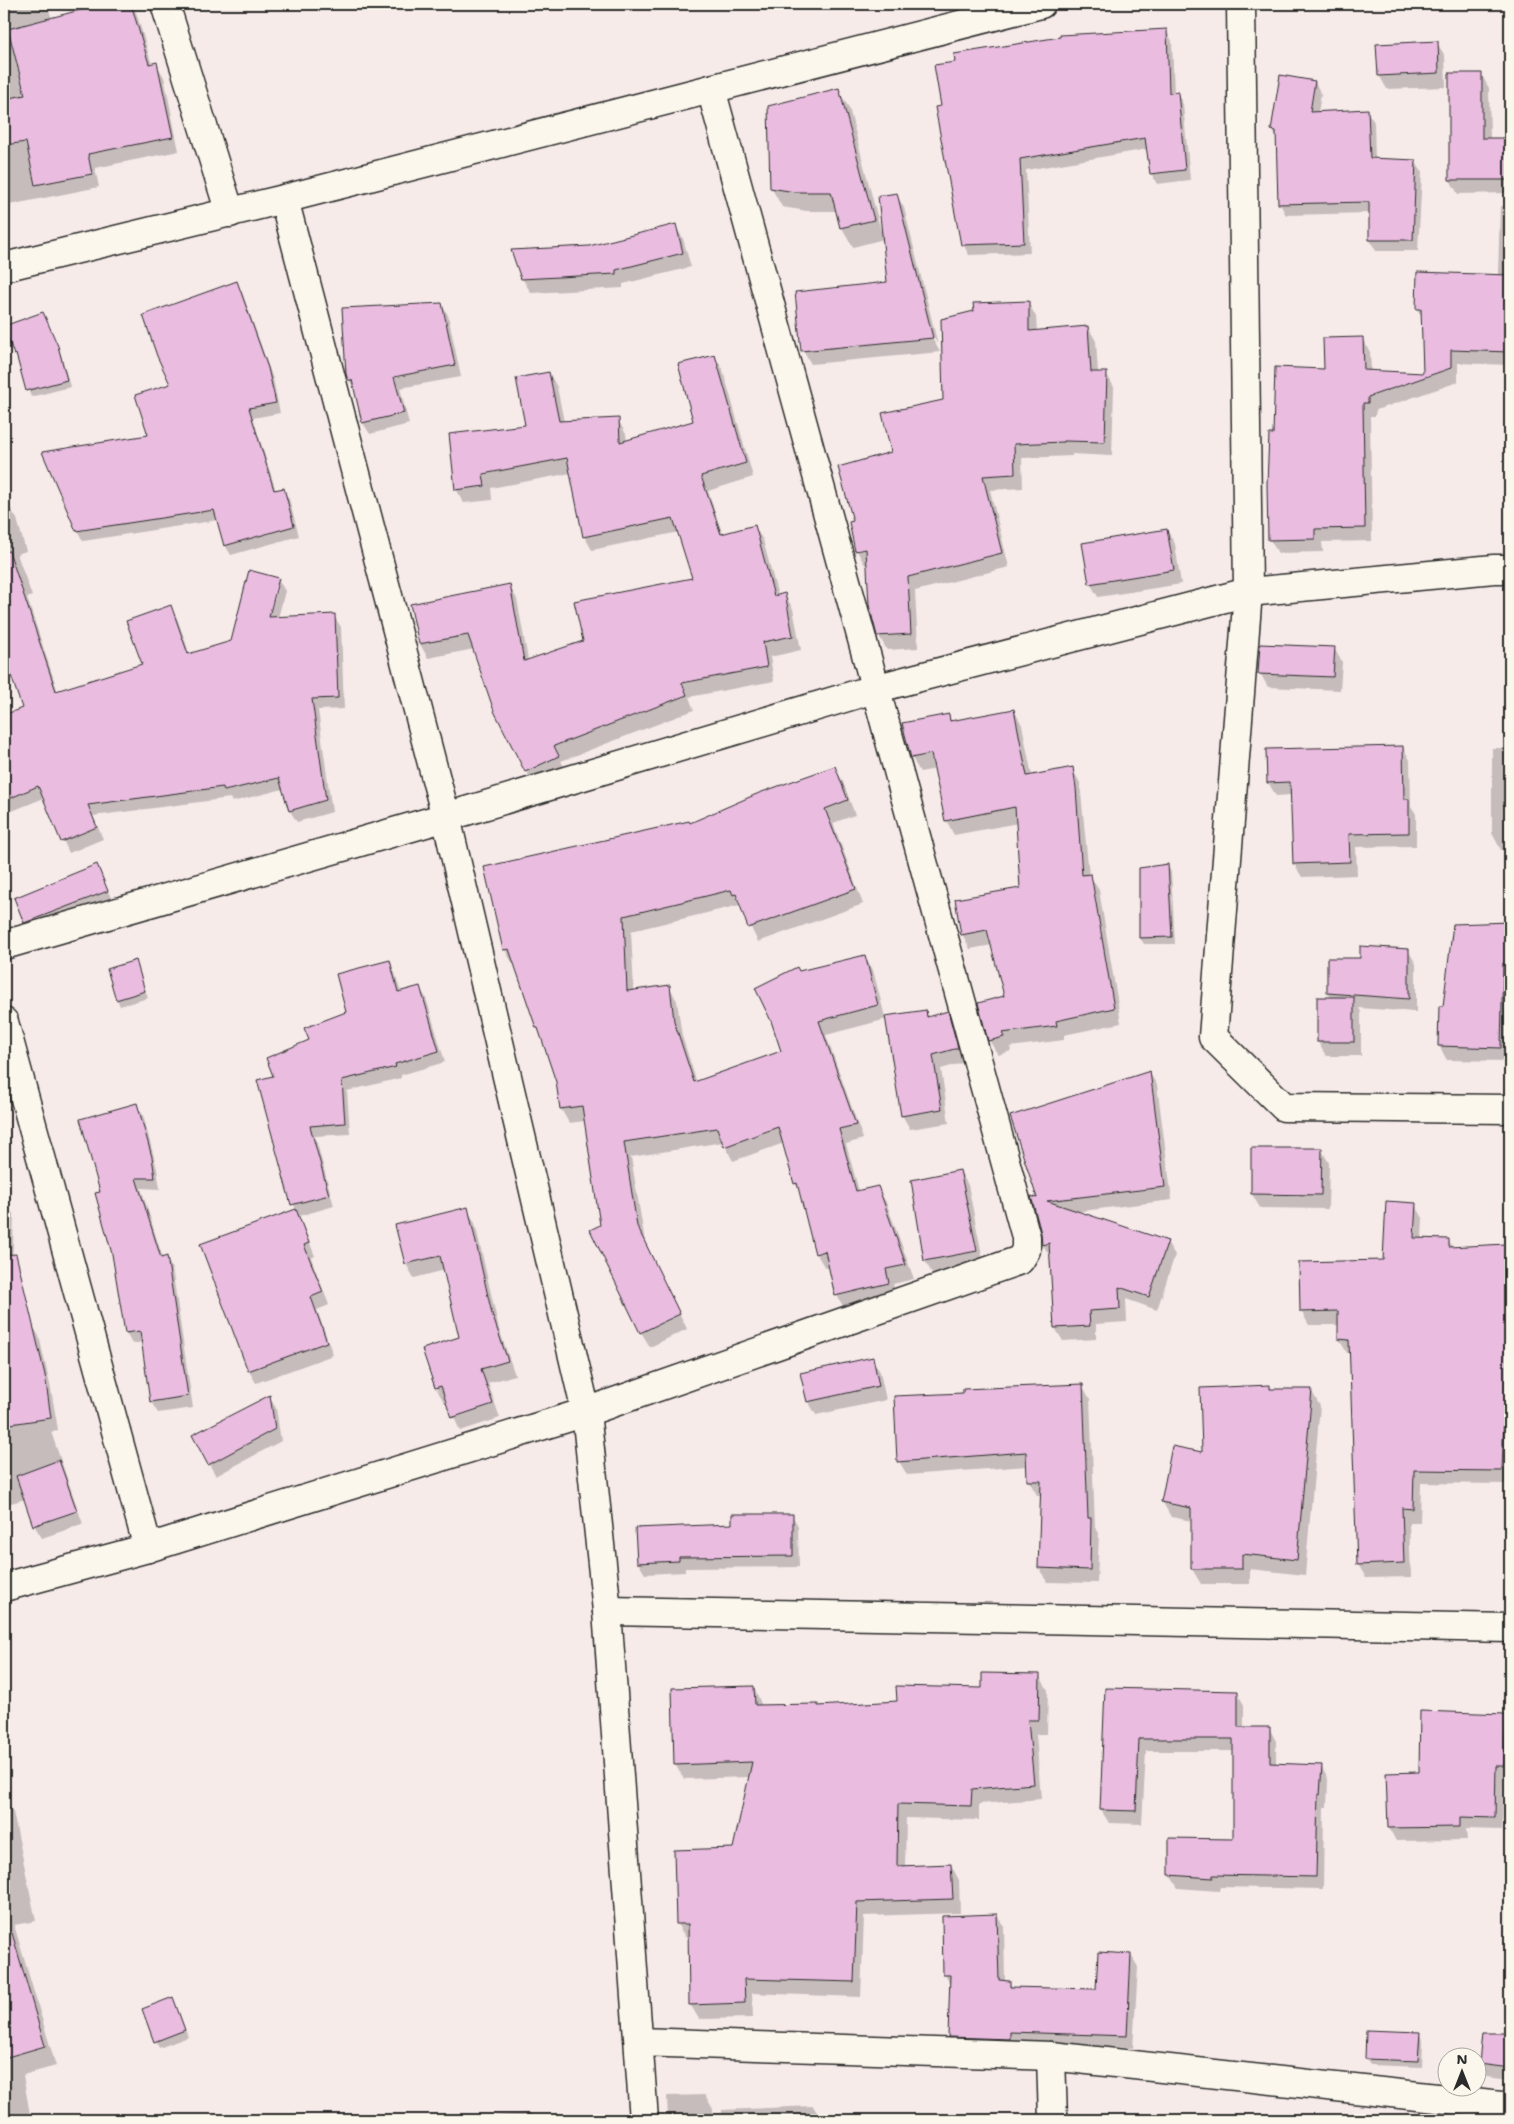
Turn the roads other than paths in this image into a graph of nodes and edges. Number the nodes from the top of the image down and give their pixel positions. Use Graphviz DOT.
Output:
graph roads {
  1 [pos="165,4"];
  2 [pos="1041,4"];
  3 [pos="1241,4"];
  4 [pos="711,89"];
  5 [pos="284,199"];
  6 [pos="230,212"];
  7 [pos="4,268"];
  8 [pos="1502,569"];
  9 [pos="1248,592"];
  10 [pos="874,689"];
  11 [pos="446,817"];
  12 [pos="4,945"];
  13 [pos="4,1022"];
  14 [pos="1510,1109"];
  15 [pos="586,1412"];
  16 [pos="148,1548"];
  17 [pos="4,1587"];
  18 [pos="607,1611"];
  19 [pos="1510,1628"];
  20 [pos="639,2042"];
  21 [pos="1051,2056"];
  22 [pos="1510,2106"];
  23 [pos="644,2120"];
  24 [pos="1053,2120"];
  1 -- 6 [label="street"];
  2 -- 4 [label="street"];
  3 -- 9 [label="street"];
  4 -- 5 [label="street"];
  4 -- 10 [label="street"];
  5 -- 6 [label="street"];
  5 -- 11 [label="street"];
  6 -- 7 [label="street"];
  8 -- 9 [label="street"];
  9 -- 10 [label="street"];
  9 -- 14 [label="street"];
  10 -- 11 [label="street"];
  10 -- 15 [label="street"];
  11 -- 12 [label="street"];
  11 -- 15 [label="street"];
  13 -- 16 [label="street"];
  15 -- 16 [label="street"];
  15 -- 18 [label="street"];
  16 -- 17 [label="street"];
  18 -- 19 [label="street"];
  18 -- 20 [label="street"];
  20 -- 21 [label="street"];
  20 -- 23 [label="street"];
  21 -- 22 [label="street"];
  21 -- 24 [label="street"];
}
